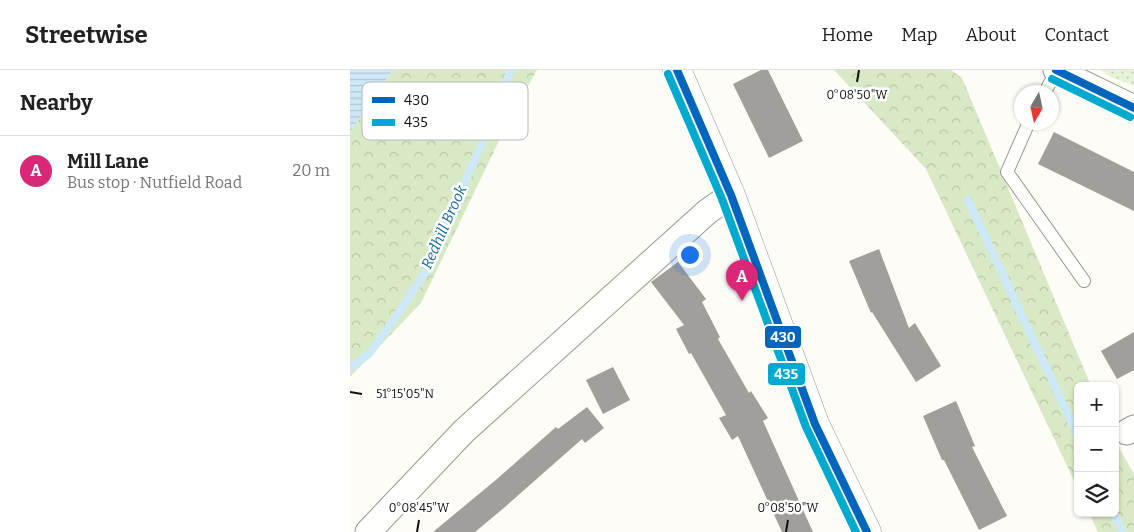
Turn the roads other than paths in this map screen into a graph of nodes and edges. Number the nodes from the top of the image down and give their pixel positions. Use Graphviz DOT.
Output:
graph roads {
  1 [pos="677,70"];
  2 [pos="1057,70"];
  3 [pos="1049,85"];
  4 [pos="1134,108"];
  5 [pos="1025,130"];
  6 [pos="731,195"];
  7 [pos="1084,281"];
  8 [pos="368,532"];
  9 [pos="868,532"];
  1 -- 6 [label="street"];
  2 -- 3 [label="lane"];
  2 -- 4 [label="street"];
  5 -- 7 [label="lane"];
  6 -- 8 [label="street"];
  6 -- 9 [label="street"];
}
